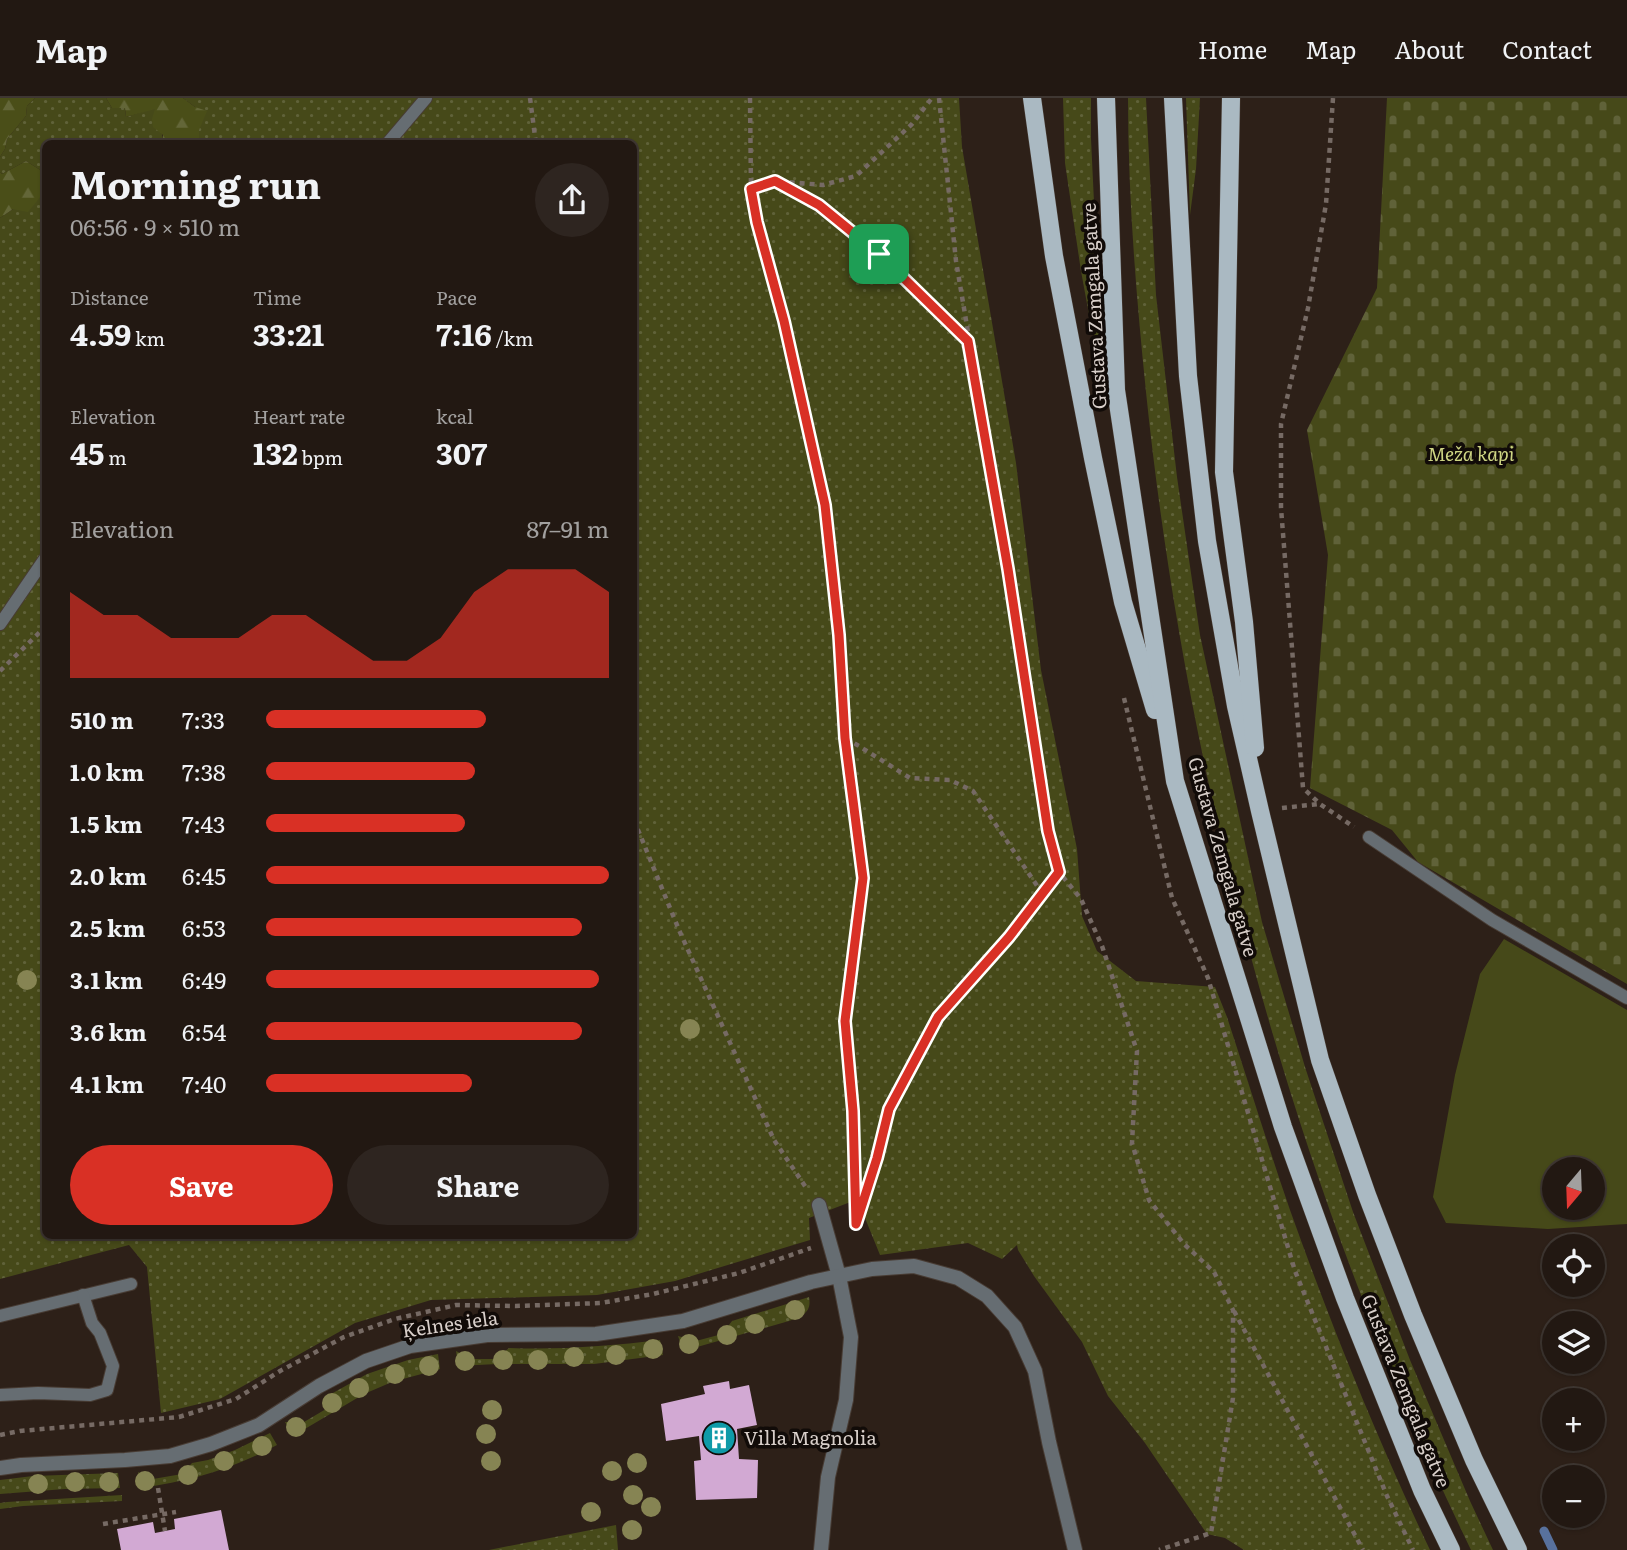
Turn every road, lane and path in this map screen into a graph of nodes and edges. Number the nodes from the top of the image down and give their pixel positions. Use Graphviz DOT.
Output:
graph roads {
  1 [pos="426,98"];
  2 [pos="530,98"];
  3 [pos="750,98"];
  4 [pos="932,98"];
  5 [pos="939,98"];
  6 [pos="1032,98"];
  7 [pos="1105,98"];
  8 [pos="1173,98"];
  9 [pos="1231,98"];
  10 [pos="1333,98"];
  11 [pos="390,140"];
  12 [pos="535,140"];
  13 [pos="775,181"];
  14 [pos="751,189"];
  15 [pos="968,341"];
  16 [pos="42,563"];
  17 [pos="0,624"];
  18 [pos="42,630"];
  19 [pos="0,671"];
  20 [pos="845,738"];
  21 [pos="1175,781"];
  22 [pos="1320,804"];
  23 [pos="1260,811"];
  24 [pos="637,827"];
  25 [pos="1369,837"];
  26 [pos="1059,872"];
  27 [pos="1042,893"];
  28 [pos="1627,998"];
  29 [pos="819,1205"];
  30 [pos="839,1276"];
  31 [pos="131,1284"];
  32 [pos="83,1295"];
  33 [pos="1233,1310"];
  34 [pos="0,1316"];
  35 [pos="0,1395"];
  36 [pos="0,1468"];
  37 [pos="158,1488"];
  38 [pos="176,1512"];
  39 [pos="163,1514"];
  40 [pos="103,1524"];
  41 [pos="165,1531"];
  42 [pos="821,1550"];
  43 [pos="1075,1550"];
  44 [pos="1159,1550"];
  45 [pos="1363,1550"];
  46 [pos="1451,1550"];
  47 [pos="1518,1550"];
  1 -- 11 [label="lane"];
  2 -- 12 [label="path"];
  3 -- 14 [label="path"];
  4 -- 13 [label="path"];
  5 -- 15 [label="path"];
  6 -- 21 [label="main road"];
  7 -- 21 [label="main road, Gustava Zemgala gatve"];
  8 -- 23 [label="main road, Gustava Zemgala gatve"];
  9 -- 23 [label="main road"];
  10 -- 22 [label="path"];
  13 -- 14 [label="path"];
  13 -- 15 [label="path"];
  14 -- 20 [label="path"];
  15 -- 26 [label="path"];
  16 -- 17 [label="lane"];
  18 -- 19 [label="path"];
  20 -- 27 [label="path"];
  20 -- 27 [label="path"];
  21 -- 46 [label="main road, Gustava Zemgala gatve"];
  22 -- 23 [label="path"];
  22 -- 25 [label="path"];
  23 -- 47 [label="main road, Gustava Zemgala gatve"];
  24 -- 29 [label="path"];
  25 -- 28 [label="lane"];
  26 -- 27 [label="path"];
  26 -- 33 [label="path"];
  29 -- 30 [label="street"];
  30 -- 36 [label="street, Ķelnes iela"];
  30 -- 42 [label="street"];
  30 -- 43 [label="street, Ķelnes iela"];
  31 -- 32 [label="lane"];
  32 -- 34 [label="lane"];
  32 -- 35 [label="lane"];
  33 -- 44 [label="path"];
  33 -- 45 [label="path"];
  37 -- 39 [label="path"];
  38 -- 39 [label="path"];
  39 -- 40 [label="path"];
  39 -- 41 [label="path"];
}
